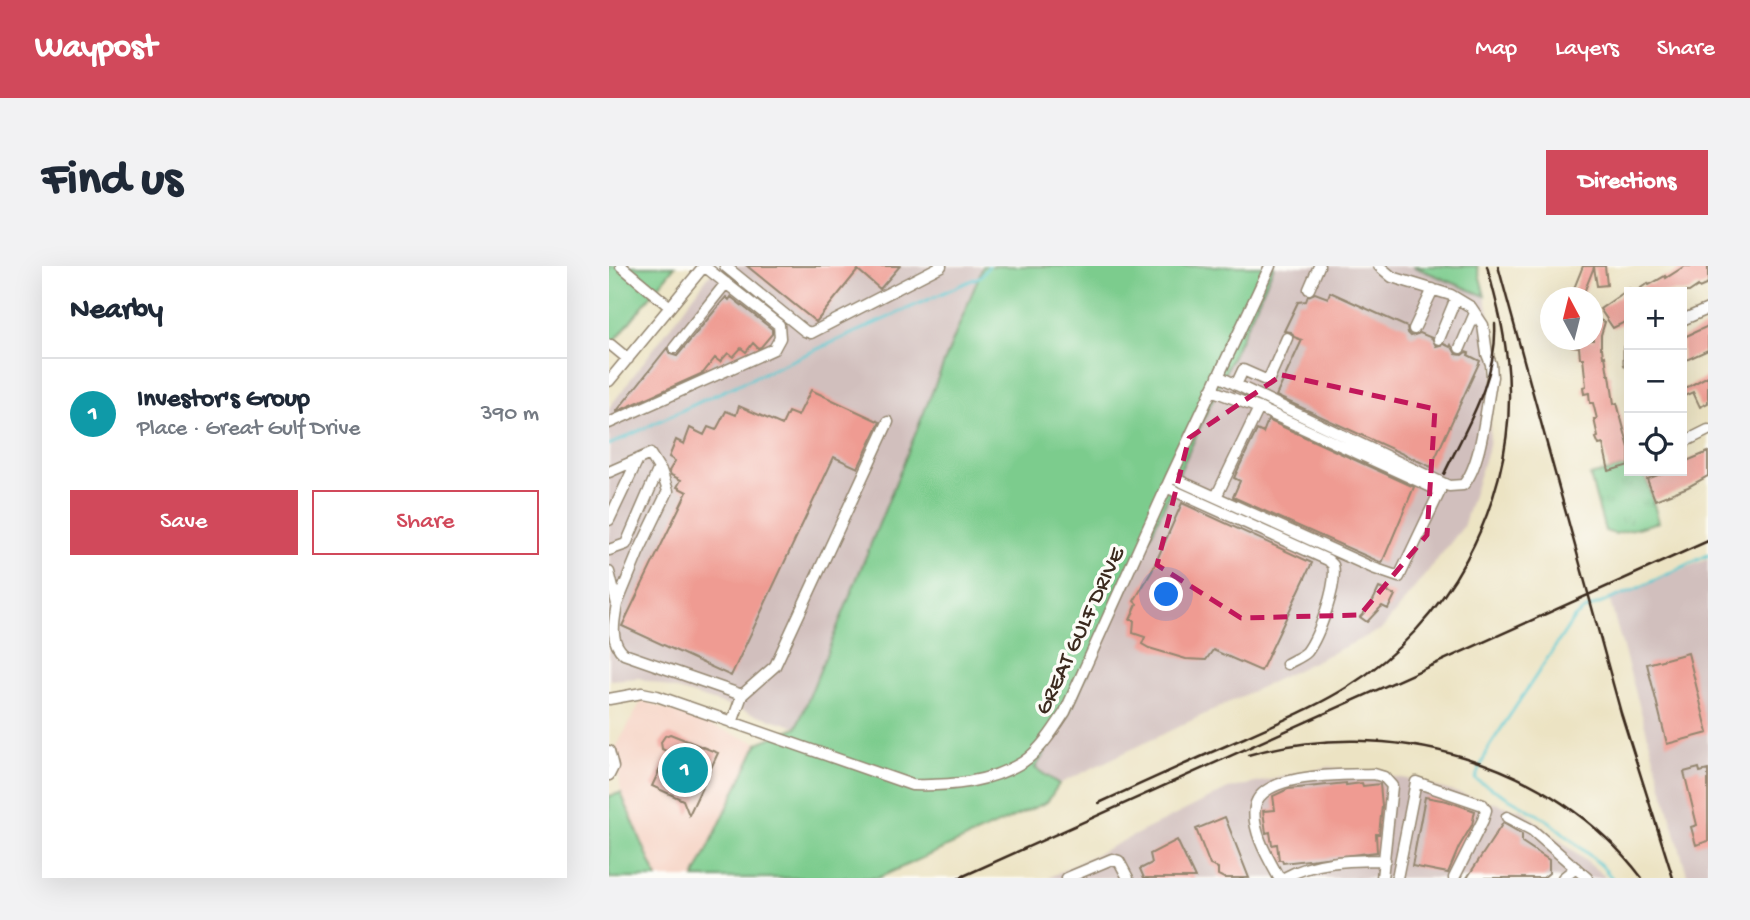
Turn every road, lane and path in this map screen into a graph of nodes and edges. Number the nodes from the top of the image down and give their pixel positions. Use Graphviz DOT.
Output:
graph roads {
  1 [pos="621,266"];
  2 [pos="704,266"];
  3 [pos="941,266"];
  4 [pos="1270,266"];
  5 [pos="1319,266"];
  6 [pos="1379,266"];
  7 [pos="732,268"];
  8 [pos="726,283"];
  9 [pos="1308,289"];
  10 [pos="1433,289"];
  11 [pos="1456,298"];
  12 [pos="670,307"];
  13 [pos="1708,309"];
  14 [pos="1475,313"];
  15 [pos="1687,318"];
  16 [pos="1414,329"];
  17 [pos="1287,338"];
  18 [pos="1439,339"];
  19 [pos="611,345"];
  20 [pos="674,348"];
  21 [pos="1460,348"];
  22 [pos="628,359"];
  23 [pos="1218,376"];
  24 [pos="609,382"];
  25 [pos="1236,385"];
  26 [pos="1211,390"];
  27 [pos="1259,408"];
  28 [pos="888,422"];
  29 [pos="609,423"];
  30 [pos="1708,430"];
  31 [pos="1687,440"];
  32 [pos="638,459"];
  33 [pos="659,468"];
  34 [pos="609,472"];
  35 [pos="1168,482"];
  36 [pos="1216,497"];
  37 [pos="609,520"];
  38 [pos="626,544"];
  39 [pos="642,544"];
  40 [pos="609,550"];
  41 [pos="632,568"];
  42 [pos="609,572"];
  43 [pos="617,604"];
  44 [pos="611,633"];
  45 [pos="1287,664"];
  46 [pos="743,695"];
  47 [pos="609,699"];
  48 [pos="732,723"];
  49 [pos="609,751"];
  50 [pos="609,775"];
  51 [pos="1507,817"];
  52 [pos="1384,860"];
  53 [pos="1576,868"];
  54 [pos="1067,878"];
  55 [pos="1128,878"];
  56 [pos="1281,878"];
  57 [pos="1382,878"];
  58 [pos="1397,878"];
  59 [pos="1454,878"];
  60 [pos="1563,878"];
  61 [pos="1587,878"];
  1 -- 12 [label="street"];
  2 -- 8 [label="street"];
  2 -- 12 [label="street"];
  3 -- 7 [label="street"];
  4 -- 23 [label="street, GREAT GULF DRIVE"];
  5 -- 9 [label="street"];
  6 -- 10 [label="street"];
  8 -- 20 [label="street"];
  8 -- 29 [label="street"];
  10 -- 11 [label="street"];
  10 -- 16 [label="street"];
  11 -- 14 [label="street"];
  11 -- 18 [label="street"];
  12 -- 22 [label="street"];
  13 -- 15 [label="street"];
  14 -- 21 [label="street"];
  14 -- 25 [label="street"];
  17 -- 25 [label="street"];
  19 -- 22 [label="street"];
  22 -- 24 [label="street"];
  23 -- 25 [label="street"];
  23 -- 26 [label="street, GREAT GULF DRIVE"];
  26 -- 27 [label="street"];
  26 -- 35 [label="street, GREAT GULF DRIVE"];
  27 -- 36 [label="street"];
  27 -- 36 [label="street"];
  28 -- 46 [label="street"];
  30 -- 31 [label="street"];
  32 -- 33 [label="street"];
  32 -- 34 [label="street"];
  32 -- 37 [label="street"];
  33 -- 38 [label="street"];
  33 -- 39 [label="street"];
  35 -- 36 [label="street"];
  35 -- 45 [label="street"];
  35 -- 48 [label="street, GREAT GULF DRIVE"];
  38 -- 39 [label="street"];
  38 -- 40 [label="street"];
  38 -- 41 [label="street"];
  39 -- 41 [label="street"];
  41 -- 43 [label="street"];
  42 -- 43 [label="street"];
  43 -- 44 [label="street"];
  44 -- 46 [label="street"];
  46 -- 48 [label="street"];
  47 -- 48 [label="street, GREAT GULF DRIVE"];
  49 -- 50 [label="street"];
  51 -- 53 [label="street"];
  52 -- 56 [label="street"];
  52 -- 56 [label="street"];
  52 -- 57 [label="street"];
  53 -- 60 [label="street"];
  53 -- 61 [label="street"];
  54 -- 55 [label="street"];
  58 -- 59 [label="street"];
}
